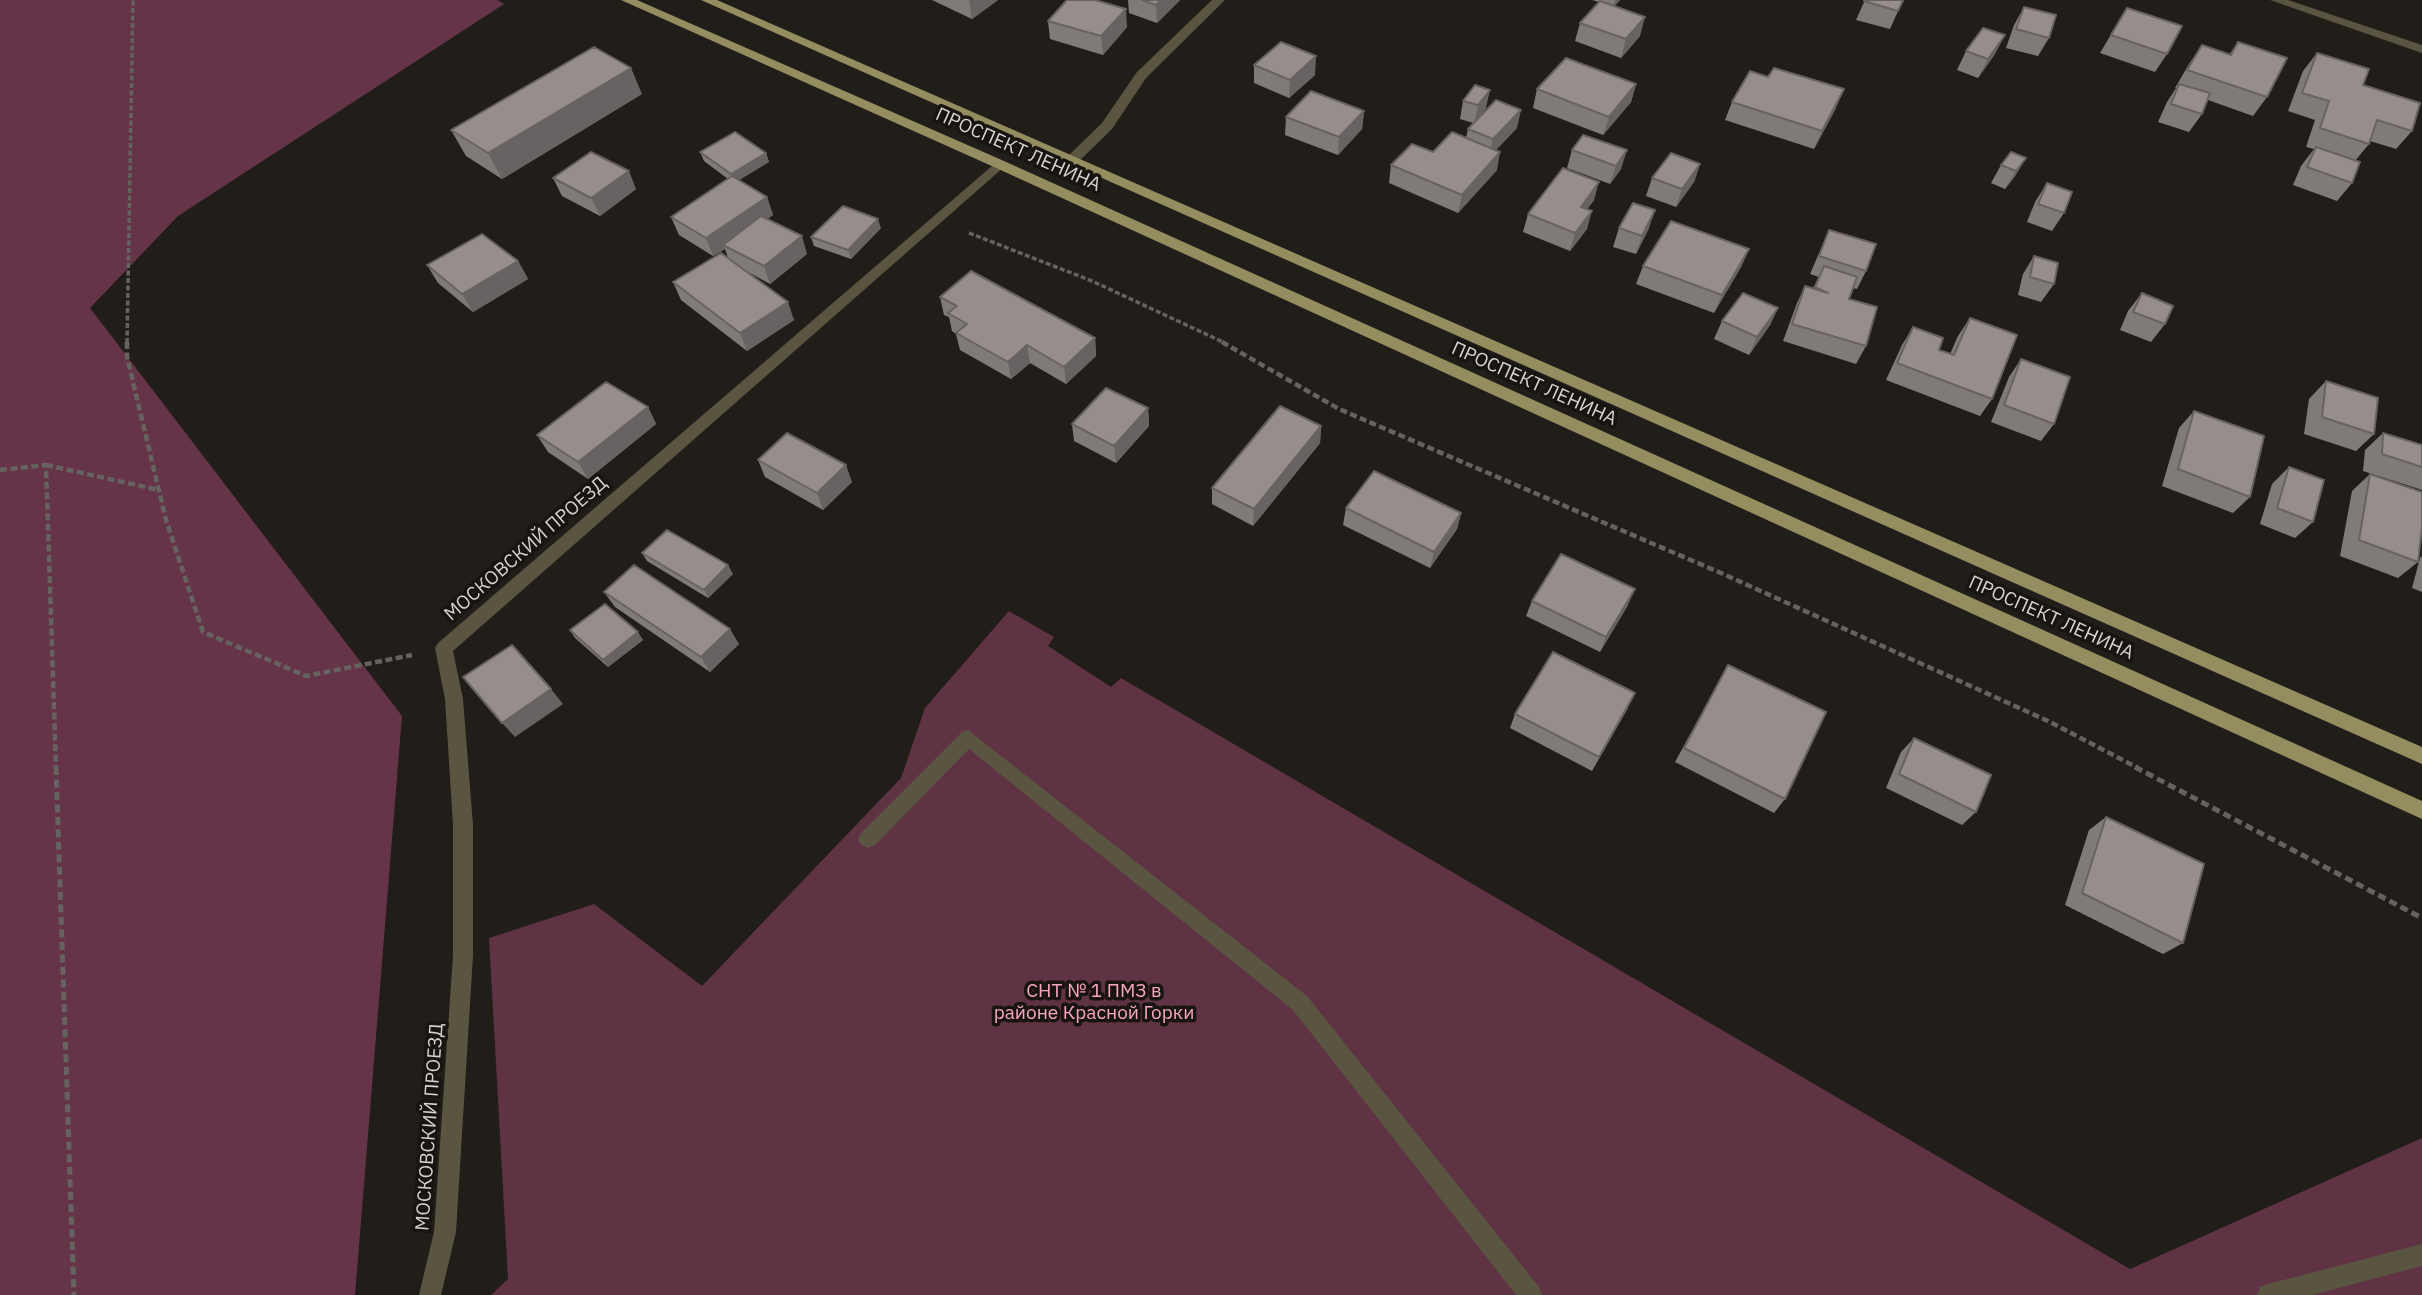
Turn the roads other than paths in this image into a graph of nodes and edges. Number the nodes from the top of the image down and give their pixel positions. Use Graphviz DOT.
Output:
graph roads {
  1 [pos="627,0"];
  2 [pos="707,0"];
  3 [pos="1219,0"];
  4 [pos="2276,0"];
  5 [pos="2422,49"];
  6 [pos="1071,161"];
  7 [pos="999,164"];
  8 [pos="2422,756"];
  9 [pos="2422,810"];
  10 [pos="868,839"];
  11 [pos="2422,1255"];
  12 [pos="430,1295"];
  13 [pos="1531,1295"];
  14 [pos="2268,1295"];
  1 -- 7 [label="main road, ПРОСПЕКТ ЛЕНИНА"];
  2 -- 6 [label="main road, ПРОСПЕКТ ЛЕНИНА"];
  3 -- 6 [label="street"];
  4 -- 5 [label="street"];
  6 -- 8 [label="main road, ПРОСПЕКТ ЛЕНИНА"];
  7 -- 9 [label="main road, ПРОСПЕКТ ЛЕНИНА"];
  7 -- 12 [label="street, МОСКОВСКИЙ ПРОЕЗД"];
  10 -- 13 [label="street"];
  11 -- 14 [label="street"];
}
